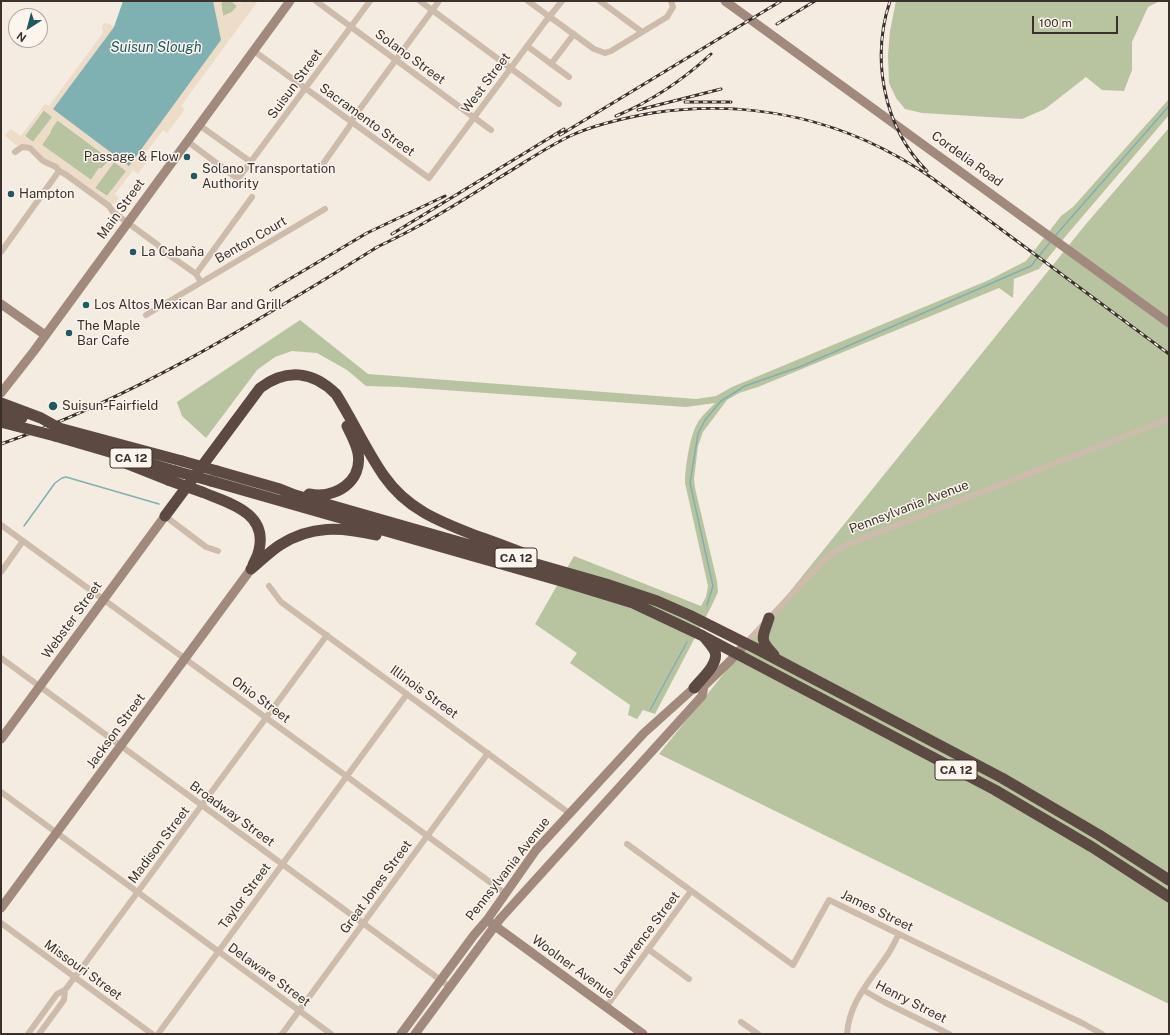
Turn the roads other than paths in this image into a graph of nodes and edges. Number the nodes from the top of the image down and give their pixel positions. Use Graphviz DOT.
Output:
graph roads {
  1 [pos="290,1"];
  2 [pos="316,1"];
  3 [pos="370,1"];
  4 [pos="420,1"];
  5 [pos="439,1"];
  6 [pos="528,1"];
  7 [pos="562,1"];
  8 [pos="600,1"];
  9 [pos="671,1"];
  10 [pos="725,1"];
  11 [pos="432,10"];
  12 [pos="550,17"];
  13 [pos="350,27"];
  14 [pos="642,32"];
  15 [pos="574,34"];
  16 [pos="527,46"];
  17 [pos="254,51"];
  18 [pos="396,60"];
  19 [pos="552,64"];
  20 [pos="511,68"];
  21 [pos="569,77"];
  22 [pos="305,88"];
  23 [pos="559,104"];
  24 [pos="474,117"];
  25 [pos="352,122"];
  26 [pos="199,125"];
  27 [pos="491,130"];
  28 [pos="187,141"];
  29 [pos="15,152"];
  30 [pos="251,162"];
  31 [pos="318,170"];
  32 [pos="59,171"];
  33 [pos="429,178"];
  34 [pos="252,197"];
  35 [pos="325,209"];
  36 [pos="128,222"];
  37 [pos="1,252"];
  38 [pos="196,274"];
  39 [pos="201,282"];
  40 [pos="1,304"];
  41 [pos="146,315"];
  42 [pos="1169,323"];
  43 [pos="46,335"];
  44 [pos="286,376"];
  45 [pos="1,393"];
  46 [pos="1,403"];
  47 [pos="1,412"];
  48 [pos="1169,419"];
  49 [pos="1,422"];
  50 [pos="57,432"];
  51 [pos="171,475"];
  52 [pos="214,476"];
  53 [pos="280,489"];
  54 [pos="165,516"];
  55 [pos="1,524"];
  56 [pos="23,541"];
  57 [pos="218,551"];
  58 [pos="488,560"];
  59 [pos="251,569"];
  60 [pos="1,572"];
  61 [pos="564,572"];
  62 [pos="269,586"];
  63 [pos="103,599"];
  64 [pos="769,618"];
  65 [pos="326,635"];
  66 [pos="703,636"];
  67 [pos="746,643"];
  68 [pos="736,654"];
  69 [pos="1,658"];
  70 [pos="185,658"];
  71 [pos="780,662"];
  72 [pos="40,686"];
  73 [pos="699,687"];
  74 [pos="407,694"];
  75 [pos="266,717"];
  76 [pos="1,739"];
  77 [pos="121,746"];
  78 [pos="488,753"];
  79 [pos="347,776"];
  80 [pos="1,792"];
  81 [pos="202,805"];
  82 [pos="569,813"];
  83 [pos="57,833"];
  84 [pos="428,836"];
  85 [pos="628,844"];
  86 [pos="283,864"];
  87 [pos="1169,880"];
  88 [pos="691,891"];
  89 [pos="137,892"];
  90 [pos="506,894"];
  91 [pos="1169,897"];
  92 [pos="1,908"];
  93 [pos="487,920"];
  94 [pos="1,923"];
  95 [pos="363,923"];
  96 [pos="495,926"];
  97 [pos="899,934"];
  98 [pos="648,949"];
  99 [pos="218,951"];
  100 [pos="75,977"];
  101 [pos="690,979"];
  102 [pos="441,980"];
  103 [pos="450,987"];
  104 [pos="65,990"];
  105 [pos="863,990"];
  106 [pos="606,1007"];
  107 [pos="299,1010"];
  108 [pos="741,1022"];
  109 [pos="28,1034"];
  110 [pos="39,1034"];
  111 [pos="152,1034"];
  112 [pos="158,1034"];
  113 [pos="282,1034"];
  114 [pos="331,1034"];
  115 [pos="401,1034"];
  116 [pos="415,1034"];
  117 [pos="643,1034"];
  118 [pos="758,1034"];
  119 [pos="847,1034"];
  120 [pos="949,1034"];
  121 [pos="1102,1034"];
  1 -- 17 [label="main road, Main Street"];
  2 -- 13 [label="street, Solano Street"];
  3 -- 13 [label="street, Suisun Street"];
  4 -- 11 [label="street"];
  5 -- 11 [label="street"];
  6 -- 12 [label="street"];
  7 -- 12 [label="street, West Street"];
  8 -- 14 [label="street"];
  9 -- 14 [label="street"];
  10 -- 42 [label="main road, Cordelia Road"];
  11 -- 18 [label="street"];
  11 -- 20 [label="street"];
  12 -- 15 [label="street"];
  12 -- 16 [label="street, West Street"];
  13 -- 18 [label="street, Solano Street"];
  13 -- 22 [label="street, Suisun Street"];
  14 -- 15 [label="street"];
  15 -- 19 [label="street"];
  16 -- 19 [label="street"];
  16 -- 20 [label="street, West Street"];
  17 -- 22 [label="street, Sacramento Street"];
  17 -- 26 [label="main road, Main Street"];
  18 -- 24 [label="street, Solano Street"];
  18 -- 25 [label="street"];
  19 -- 21 [label="street"];
  20 -- 23 [label="street"];
  20 -- 24 [label="street, West Street"];
  22 -- 25 [label="street, Sacramento Street"];
  22 -- 30 [label="street, Suisun Street"];
  24 -- 27 [label="street, Solano Street"];
  24 -- 33 [label="street, West Street"];
  25 -- 31 [label="street"];
  25 -- 33 [label="street, Sacramento Street"];
  26 -- 28 [label="main road, Main Street"];
  26 -- 30 [label="street"];
  28 -- 30 [label="street, Suisun Street"];
  28 -- 36 [label="main road, Main Street"];
  29 -- 32 [label="street"];
  32 -- 36 [label="street"];
  32 -- 37 [label="street"];
  34 -- 38 [label="street"];
  35 -- 39 [label="street, Benton Court"];
  36 -- 38 [label="street"];
  36 -- 43 [label="main road, Main Street"];
  38 -- 39 [label="street"];
  39 -- 41 [label="street, Benton Court"];
  40 -- 43 [label="main road"];
  43 -- 45 [label="main road, Main Street"];
  44 -- 53 [label="highway"];
  44 -- 54 [label="highway"];
  44 -- 61 [label="highway"];
  46 -- 50 [label="highway, bridge"];
  47 -- 50 [label="highway, CA 12, bridge"];
  48 -- 64 [label="street, Pennsylvania Avenue"];
  49 -- 50 [label="highway, CA 12, bridge"];
  50 -- 51 [label="highway, CA 12"];
  50 -- 52 [label="highway, CA 12, bridge"];
  51 -- 52 [label="highway, CA 12, bridge"];
  51 -- 59 [label="highway, bridge"];
  52 -- 53 [label="highway, CA 12"];
  52 -- 58 [label="highway, CA 12"];
  53 -- 61 [label="highway, CA 12"];
  54 -- 57 [label="street"];
  54 -- 63 [label="main road, Webster Street"];
  55 -- 56 [label="street, Ohio Street"];
  56 -- 60 [label="street"];
  56 -- 63 [label="street, Ohio Street"];
  58 -- 59 [label="highway"];
  58 -- 66 [label="highway, CA 12"];
  59 -- 70 [label="main road, Jackson Street"];
  61 -- 67 [label="highway, CA 12"];
  62 -- 65 [label="street, Illinois Street"];
  63 -- 70 [label="street, Ohio Street"];
  63 -- 72 [label="main road, Webster Street"];
  64 -- 67 [label="street, Pennsylvania Avenue"];
  64 -- 71 [label="highway"];
  65 -- 74 [label="street, Illinois Street"];
  65 -- 75 [label="street, Madison Street"];
  66 -- 68 [label="highway, CA 12"];
  66 -- 73 [label="highway"];
  67 -- 68 [label="main road, Pennsylvania Avenue"];
  67 -- 71 [label="highway, CA 12"];
  68 -- 73 [label="main road, Pennsylvania Avenue"];
  68 -- 91 [label="highway, CA 12"];
  69 -- 72 [label="street, Broadway Street"];
  70 -- 75 [label="street, Ohio Street"];
  70 -- 77 [label="main road, Jackson Street"];
  71 -- 87 [label="highway, CA 12"];
  72 -- 76 [label="main road, Webster Street"];
  72 -- 77 [label="street, Broadway Street"];
  73 -- 82 [label="main road, Pennsylvania Avenue"];
  73 -- 96 [label="main road, Pennsylvania Avenue"];
  74 -- 78 [label="street, Illinois Street"];
  74 -- 79 [label="street, Taylor Street"];
  75 -- 79 [label="street, Ohio Street"];
  75 -- 81 [label="street, Madison Street"];
  77 -- 81 [label="street, Broadway Street"];
  77 -- 83 [label="main road, Jackson Street"];
  78 -- 82 [label="street, Illinois Street"];
  78 -- 84 [label="street, Great Jones Street"];
  79 -- 84 [label="street, Ohio Street"];
  79 -- 86 [label="street, Taylor Street"];
  80 -- 83 [label="street, Delaware Street"];
  81 -- 86 [label="street, Broadway Street"];
  81 -- 89 [label="street, Madison Street"];
  82 -- 90 [label="main road, Pennsylvania Avenue"];
  83 -- 89 [label="street, Delaware Street"];
  83 -- 92 [label="main road, Jackson Street"];
  84 -- 90 [label="street, Ohio Street"];
  84 -- 95 [label="street, Great Jones Street"];
  85 -- 88 [label="street, James Street"];
  86 -- 95 [label="street, Broadway Street"];
  86 -- 99 [label="street, Taylor Street"];
  88 -- 97 [label="street, James Street"];
  88 -- 98 [label="street, Lawrence Street"];
  89 -- 99 [label="street, Delaware Street"];
  89 -- 100 [label="street, Madison Street"];
  90 -- 93 [label="main road, Pennsylvania Avenue"];
  93 -- 96 [label="main road, Woolner Avenue"];
  93 -- 102 [label="main road, Pennsylvania Avenue"];
  94 -- 100 [label="street, Missouri Street"];
  95 -- 102 [label="street, Broadway Street"];
  95 -- 107 [label="street, Great Jones Street"];
  96 -- 103 [label="main road, Pennsylvania Avenue"];
  96 -- 106 [label="main road, Woolner Avenue"];
  97 -- 105 [label="street"];
  97 -- 121 [label="street, James Street"];
  98 -- 101 [label="street"];
  98 -- 106 [label="street, Lawrence Street"];
  99 -- 107 [label="street, Delaware Street"];
  99 -- 112 [label="street, Taylor Street"];
  100 -- 104 [label="street, Madison Street"];
  100 -- 111 [label="street, Missouri Street"];
  102 -- 103 [label="street, Broadway Street"];
  102 -- 115 [label="main road, Pennsylvania Avenue"];
  103 -- 116 [label="main road, Pennsylvania Avenue"];
  104 -- 109 [label="street, Madison Street"];
  104 -- 110 [label="street, Madison Street"];
  105 -- 119 [label="street"];
  105 -- 120 [label="street, Henry Street"];
  106 -- 117 [label="main road, Woolner Avenue"];
  107 -- 113 [label="street, Great Jones Street"];
  107 -- 114 [label="street, Delaware Street"];
  108 -- 118 [label="street"];
}
